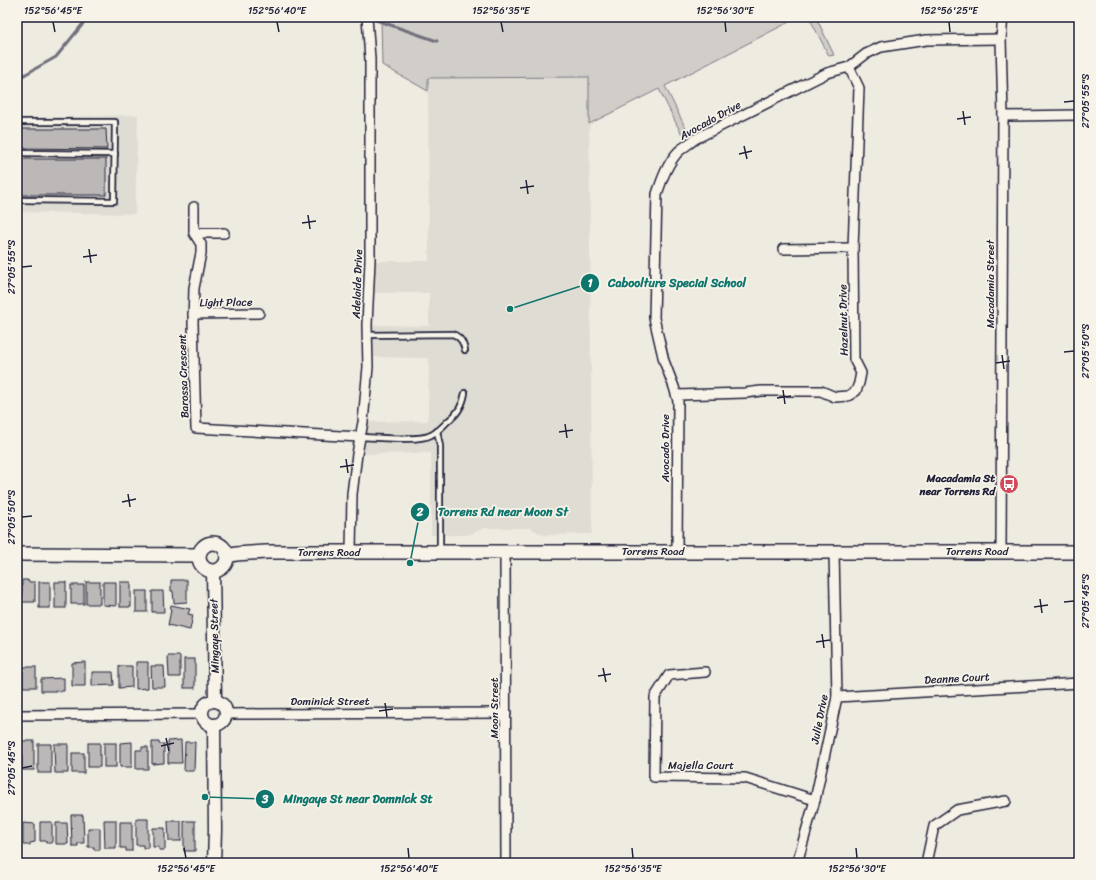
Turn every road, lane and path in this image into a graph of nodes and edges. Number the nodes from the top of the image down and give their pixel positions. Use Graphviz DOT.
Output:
graph roads {
  1 [pos="367,17"];
  2 [pos="1003,17"];
  3 [pos="1001,39"];
  4 [pos="849,67"];
  5 [pos="1079,115"];
  6 [pos="1003,116"];
  7 [pos="17,122"];
  8 [pos="17,153"];
  9 [pos="114,154"];
  10 [pos="17,200"];
  11 [pos="194,207"];
  12 [pos="194,233"];
  13 [pos="224,233"];
  14 [pos="854,248"];
  15 [pos="783,249"];
  16 [pos="259,313"];
  17 [pos="194,314"];
  18 [pos="367,335"];
  19 [pos="465,350"];
  20 [pos="465,393"];
  21 [pos="677,395"];
  22 [pos="437,431"];
  23 [pos="360,437"];
  24 [pos="440,551"];
  25 [pos="677,551"];
  26 [pos="1001,551"];
  27 [pos="352,552"];
  28 [pos="505,552"];
  29 [pos="834,552"];
  30 [pos="1079,552"];
  31 [pos="17,554"];
  32 [pos="199,555"];
  33 [pos="228,556"];
  34 [pos="213,571"];
  35 [pos="705,672"];
  36 [pos="1079,683"];
  37 [pos="837,697"];
  38 [pos="215,701"];
  39 [pos="506,713"];
  40 [pos="203,714"];
  41 [pos="226,714"];
  42 [pos="17,715"];
  43 [pos="214,725"];
  44 [pos="815,800"];
  45 [pos="1006,801"];
  46 [pos="214,863"];
  47 [pos="506,863"];
  48 [pos="797,863"];
  49 [pos="926,863"];
  1 -- 18 [label="street, Adelaide Drive"];
  2 -- 3 [label="street, Macadamia Street"];
  3 -- 4 [label="street, Avocado Drive"];
  3 -- 6 [label="street, Macadamia Street"];
  4 -- 14 [label="street, Hazelnut Drive"];
  4 -- 21 [label="street, Avocado Drive"];
  5 -- 6 [label="street"];
  6 -- 26 [label="street, Macadamia Street"];
  7 -- 9 [label="lane"];
  8 -- 9 [label="lane"];
  9 -- 10 [label="lane"];
  11 -- 12 [label="street, Barossa Crescent"];
  12 -- 13 [label="street"];
  12 -- 17 [label="street, Barossa Crescent"];
  14 -- 15 [label="street"];
  14 -- 21 [label="street, Hazelnut Drive"];
  16 -- 17 [label="street, Light Place"];
  17 -- 23 [label="street, Barossa Crescent"];
  18 -- 19 [label="lane"];
  18 -- 23 [label="street, Adelaide Drive"];
  20 -- 22 [label="lane"];
  21 -- 25 [label="street, Avocado Drive"];
  22 -- 23 [label="lane"];
  22 -- 24 [label="lane"];
  23 -- 27 [label="street, Adelaide Drive"];
  24 -- 27 [label="main road, Torrens Road"];
  24 -- 28 [label="main road, Torrens Road"];
  25 -- 28 [label="main road, Torrens Road"];
  25 -- 29 [label="main road, Torrens Road"];
  26 -- 29 [label="main road, Torrens Road"];
  26 -- 30 [label="main road, Torrens Road"];
  27 -- 33 [label="main road, Torrens Road"];
  28 -- 39 [label="street, Moon Street"];
  29 -- 37 [label="street, Julie Drive"];
  31 -- 32 [label="main road"];
  32 -- 33 [label="main road"];
  32 -- 34 [label="main road"];
  33 -- 34 [label="main road"];
  34 -- 38 [label="street, Mingaye Street"];
  35 -- 44 [label="street, Majella Court"];
  36 -- 37 [label="street, Deanne Court"];
  37 -- 44 [label="street, Julie Drive"];
  38 -- 40 [label="street"];
  38 -- 41 [label="street"];
  39 -- 41 [label="street, Dominick Street"];
  39 -- 47 [label="street, Moon Street"];
  40 -- 42 [label="street"];
  40 -- 43 [label="street"];
  41 -- 43 [label="street"];
  43 -- 46 [label="street"];
  44 -- 48 [label="street, Julie Drive"];
  45 -- 49 [label="street"];
}
